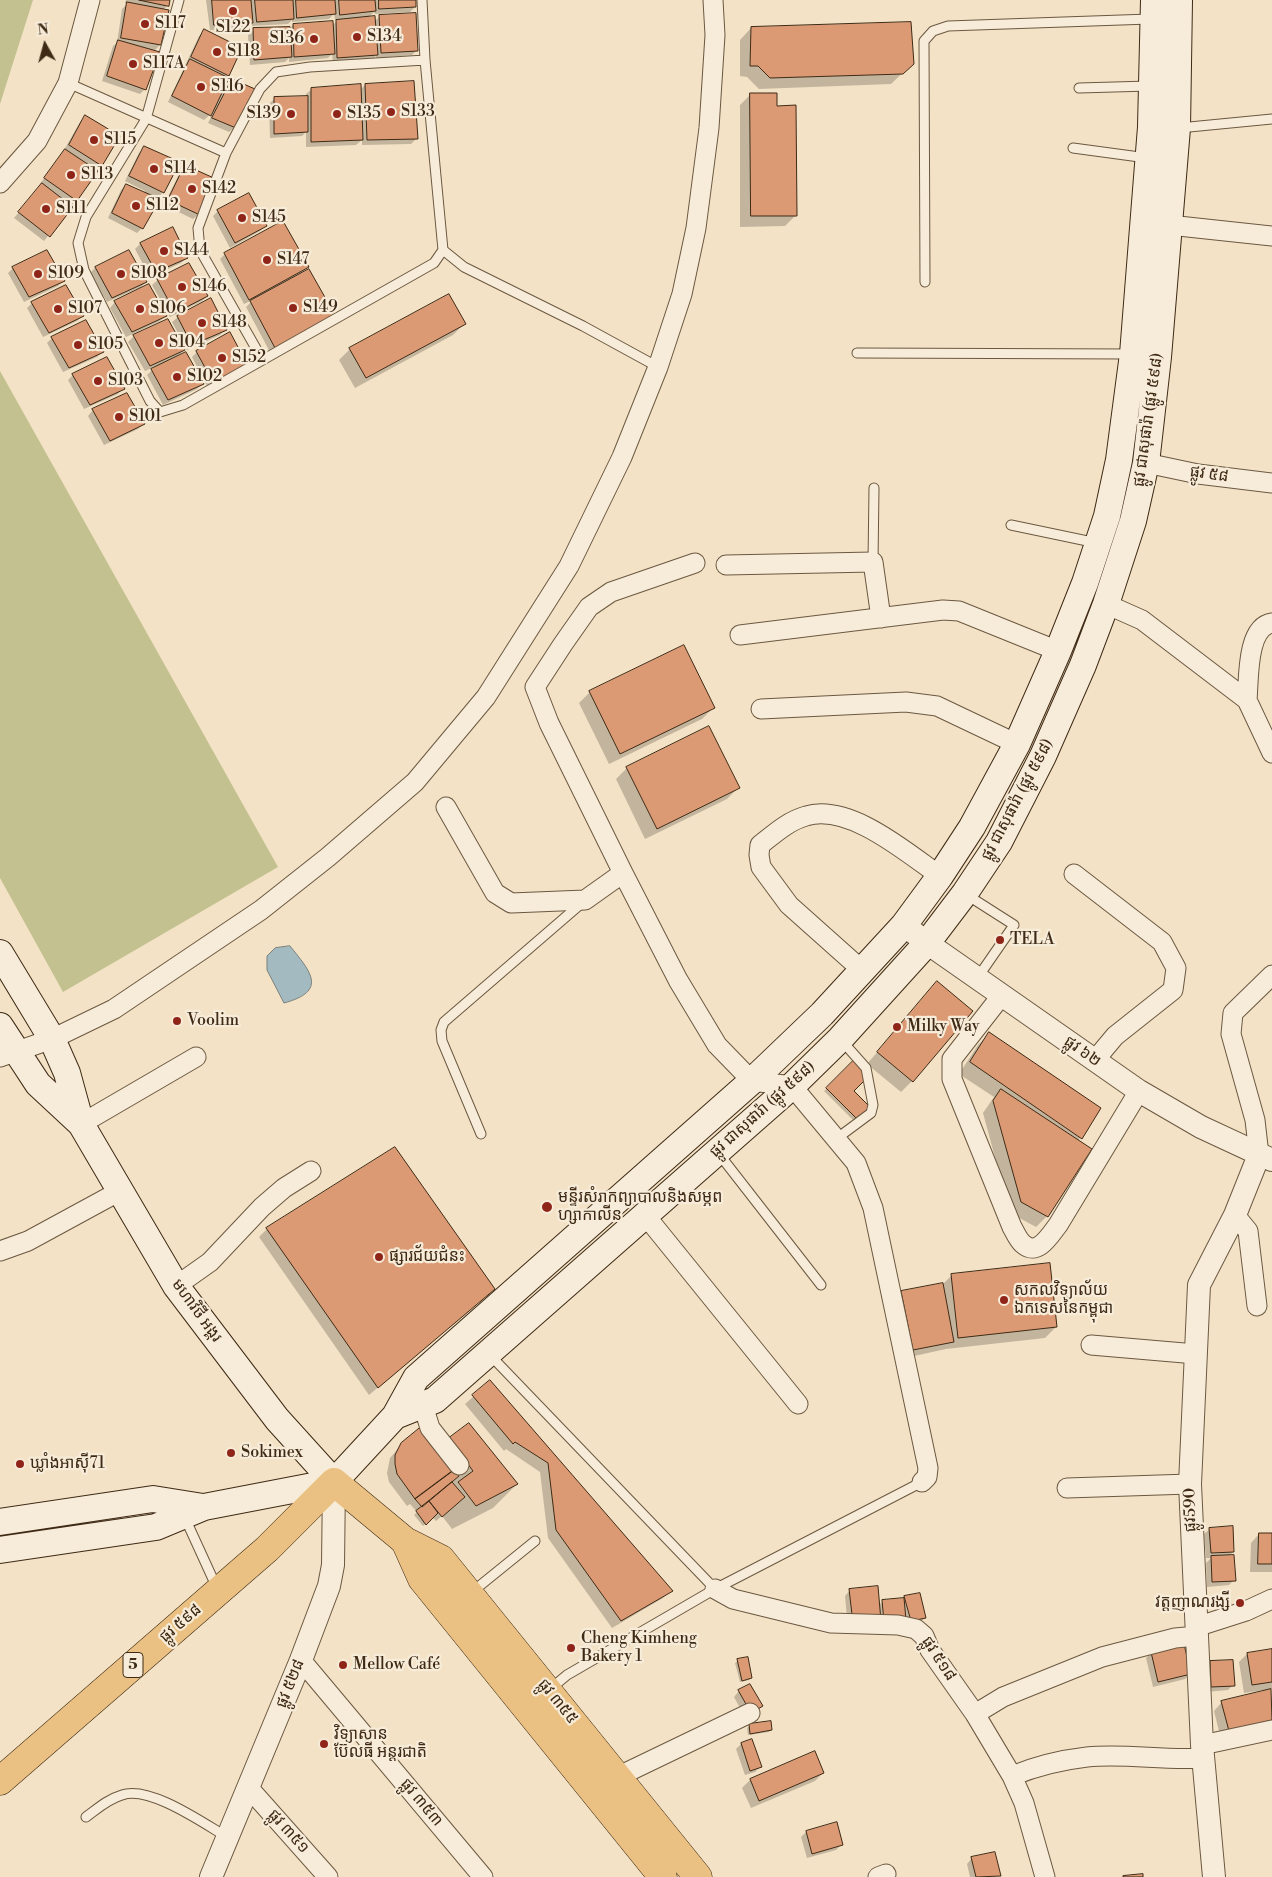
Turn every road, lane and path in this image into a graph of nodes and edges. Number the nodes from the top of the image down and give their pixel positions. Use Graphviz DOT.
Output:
graph roads {
  1 [pos="90,0"];
  2 [pos="178,0"];
  3 [pos="422,0"];
  4 [pos="713,0"];
  5 [pos="1167,12"];
  6 [pos="425,60"];
  7 [pos="68,83"];
  8 [pos="1153,86"];
  9 [pos="1079,88"];
  10 [pos="146,119"];
  11 [pos="1272,119"];
  12 [pos="1164,127"];
  13 [pos="1073,148"];
  14 [pos="226,153"];
  15 [pos="1149,158"];
  16 [pos="0,183"];
  17 [pos="1169,225"];
  18 [pos="1272,236"];
  19 [pos="443,250"];
  20 [pos="925,282"];
  21 [pos="857,353"];
  22 [pos="1133,354"];
  23 [pos="262,359"];
  24 [pos="658,367"];
  25 [pos="1146,464"];
  26 [pos="1272,483"];
  27 [pos="874,488"];
  28 [pos="1011,525"];
  29 [pos="1098,543"];
  30 [pos="874,562"];
  31 [pos="695,563"];
  32 [pos="726,565"];
  33 [pos="1106,604"];
  34 [pos="881,618"];
  35 [pos="1272,624"];
  36 [pos="740,635"];
  37 [pos="1058,651"];
  38 [pos="1247,700"];
  39 [pos="761,709"];
  40 [pos="1017,744"];
  41 [pos="1272,752"];
  42 [pos="446,807"];
  43 [pos="623,873"];
  44 [pos="1074,874"];
  45 [pos="940,876"];
  46 [pos="965,893"];
  47 [pos="586,900"];
  48 [pos="904,925"];
  49 [pos="927,943"];
  50 [pos="0,953"];
  51 [pos="863,971"];
  52 [pos="1272,975"];
  53 [pos="977,978"];
  54 [pos="1002,995"];
  55 [pos="0,1026"];
  56 [pos="840,1039"];
  57 [pos="52,1040"];
  58 [pos="8,1055"];
  59 [pos="196,1057"];
  60 [pos="1095,1060"];
  61 [pos="752,1081"];
  62 [pos="792,1086"];
  63 [pos="1139,1091"];
  64 [pos="81,1124"];
  65 [pos="481,1134"];
  66 [pos="836,1140"];
  67 [pos="718,1151"];
  68 [pos="1266,1158"];
  69 [pos="311,1171"];
  70 [pos="120,1191"];
  71 [pos="645,1215"];
  72 [pos="1235,1215"];
  73 [pos="0,1251"];
  74 [pos="822,1285"];
  75 [pos="176,1286"];
  76 [pos="1257,1306"];
  77 [pos="1091,1345"];
  78 [pos="489,1353"];
  79 [pos="1196,1354"];
  80 [pos="798,1404"];
  81 [pos="423,1405"];
  82 [pos="394,1416"];
  83 [pos="460,1466"];
  84 [pos="334,1482"];
  85 [pos="922,1482"];
  86 [pos="1190,1484"];
  87 [pos="1067,1488"];
  88 [pos="194,1511"];
  89 [pos="0,1522"];
  90 [pos="405,1541"];
  91 [pos="535,1541"];
  92 [pos="0,1550"];
  93 [pos="715,1589"];
  94 [pos="218,1591"];
  95 [pos="469,1594"];
  96 [pos="1272,1599"];
  97 [pos="1196,1632"];
  98 [pos="301,1660"];
  99 [pos="547,1690"];
  100 [pos="750,1713"];
  101 [pos="975,1714"];
  102 [pos="1272,1730"];
  103 [pos="1203,1751"];
  104 [pos="1012,1776"];
  105 [pos="618,1777"];
  106 [pos="0,1781"];
  107 [pos="248,1787"];
  108 [pos="86,1817"];
  109 [pos="227,1837"];
  110 [pos="211,1877"];
  111 [pos="328,1877"];
  112 [pos="483,1877"];
  113 [pos="663,1877"];
  114 [pos="698,1877"];
  115 [pos="1041,1877"];
  116 [pos="1214,1877"];
  1 -- 7 [label="street"];
  2 -- 10 [label="lane"];
  3 -- 6 [label="lane"];
  4 -- 24 [label="street"];
  5 -- 8 [label="main road, ផ្លូវ ជាសុផារ៉ា (ផ្លូវ ៥៩៨)"];
  5 -- 12 [label="main road, ផ្លូវ ជាសុផារ៉ា (ផ្លូវ ៥៩៨)"];
  5 -- 20 [label="lane"];
  6 -- 14 [label="lane"];
  6 -- 19 [label="lane"];
  7 -- 10 [label="lane"];
  7 -- 16 [label="street"];
  8 -- 9 [label="lane"];
  8 -- 12 [label="main road, ផ្លូវ ជាសុផារ៉ា (ផ្លូវ ៥៩៨)"];
  10 -- 14 [label="lane"];
  10 -- 23 [label="lane"];
  11 -- 12 [label="lane"];
  12 -- 15 [label="main road, ផ្លូវ ជាសុផារ៉ា (ផ្លូវ ៥៩៨)"];
  12 -- 17 [label="main road, ផ្លូវ ជាសុផារ៉ា (ផ្លូវ ៥៩៨)"];
  13 -- 15 [label="lane"];
  14 -- 23 [label="lane"];
  15 -- 22 [label="main road, ផ្លូវ ជាសុផារ៉ា (ផ្លូវ ៥៩៨)"];
  17 -- 18 [label="street"];
  17 -- 25 [label="main road, ផ្លូវ ជាសុផារ៉ា (ផ្លូវ ៥៩៨)"];
  19 -- 23 [label="lane"];
  19 -- 24 [label="lane"];
  21 -- 22 [label="lane"];
  22 -- 29 [label="main road, ផ្លូវ ជាសុផារ៉ា (ផ្លូវ ៥៩៨)"];
  24 -- 57 [label="street"];
  25 -- 26 [label="street, ផ្លូវ ៥៨"];
  25 -- 33 [label="main road, ផ្លូវ ជាសុផារ៉ា (ផ្លូវ ៥៩៨)"];
  27 -- 30 [label="lane"];
  28 -- 29 [label="lane"];
  29 -- 37 [label="main road, ផ្លូវ ជាសុផារ៉ា (ផ្លូវ ៥៩៨)"];
  30 -- 32 [label="street"];
  30 -- 34 [label="street"];
  31 -- 43 [label="street"];
  33 -- 38 [label="street"];
  33 -- 46 [label="main road, ផ្លូវ ជាសុផារ៉ា (ផ្លូវ ៥៩៨)"];
  34 -- 36 [label="street"];
  34 -- 37 [label="street"];
  35 -- 38 [label="street"];
  37 -- 40 [label="main road, ផ្លូវ ជាសុផារ៉ា (ផ្លូវ ៥៩៨)"];
  38 -- 41 [label="street"];
  39 -- 40 [label="street"];
  40 -- 45 [label="main road, ផ្លូវ ជាសុផារ៉ា (ផ្លូវ ៥៩៨)"];
  42 -- 47 [label="street"];
  43 -- 47 [label="street"];
  43 -- 61 [label="street"];
  44 -- 60 [label="street"];
  45 -- 48 [label="main road, ផ្លូវ ជាសុផារ៉ា (ផ្លូវ ៥៩៨)"];
  45 -- 51 [label="street"];
  46 -- 49 [label="main road, ផ្លូវ ជាសុផារ៉ា (ផ្លូវ ៥៩៨)"];
  46 -- 53 [label="lane"];
  47 -- 65 [label="lane"];
  48 -- 49 [label="street, ផ្លូវ ៦២"];
  48 -- 51 [label="main road, ផ្លូវ ជាសុផារ៉ា (ផ្លូវ ៥៩៨)"];
  49 -- 53 [label="street, ផ្លូវ ៦២"];
  49 -- 56 [label="main road, ផ្លូវ ជាសុផារ៉ា (ផ្លូវ ៥៩៨)"];
  50 -- 57 [label="main road, មហាវិថី អង្គរ"];
  51 -- 61 [label="main road, ផ្លូវ ជាសុផារ៉ា (ផ្លូវ ៥៩៨)"];
  52 -- 68 [label="street"];
  53 -- 54 [label="street, ផ្លូវ ៦២"];
  54 -- 60 [label="street, ផ្លូវ ៦២"];
  54 -- 63 [label="street"];
  55 -- 58 [label="main road, មហាវិថី អង្គរ"];
  56 -- 62 [label="main road, ផ្លូវ ជាសុផារ៉ា (ផ្លូវ ៥៩៨)"];
  56 -- 66 [label="lane"];
  57 -- 58 [label="street"];
  57 -- 64 [label="main road, មហាវិថី អង្គរ"];
  58 -- 64 [label="main road, មហាវិថី អង្គរ"];
  59 -- 64 [label="street"];
  60 -- 63 [label="street, ផ្លូវ ៦២"];
  61 -- 62 [label="street"];
  61 -- 82 [label="main road, ផ្លូវ ជាសុផារ៉ា (ផ្លូវ ៥៩៨)"];
  62 -- 66 [label="street"];
  62 -- 67 [label="main road, ផ្លូវ ជាសុផារ៉ា (ផ្លូវ ៥៩៨)"];
  63 -- 68 [label="street, ផ្លូវ ៦២"];
  64 -- 70 [label="main road, មហាវិថី អង្គរ"];
  66 -- 85 [label="street"];
  67 -- 71 [label="main road, ផ្លូវ ជាសុផារ៉ា (ផ្លូវ ៥៩៨)"];
  67 -- 74 [label="lane"];
  68 -- 72 [label="street, ផ្លូវ590"];
  69 -- 75 [label="street"];
  70 -- 73 [label="street"];
  70 -- 75 [label="main road, មហាវិថី អង្គរ"];
  71 -- 78 [label="main road, ផ្លូវ ជាសុផារ៉ា (ផ្លូវ ៥៩៨)"];
  71 -- 80 [label="street"];
  72 -- 76 [label="street"];
  72 -- 79 [label="street, ផ្លូវ590"];
  75 -- 84 [label="main road, មហាវិថី អង្គរ"];
  77 -- 79 [label="street"];
  78 -- 81 [label="main road, ផ្លូវ ជាសុផារ៉ា (ផ្លូវ ៥៩៨)"];
  78 -- 93 [label="lane"];
  79 -- 86 [label="street, ផ្លូវ590"];
  81 -- 82 [label="main road, ផ្លូវ ជាសុផារ៉ា (ផ្លូវ ៥៩៨)"];
  81 -- 83 [label="street"];
  82 -- 84 [label="main road, ផ្លូវ ជាសុផារ៉ា (ផ្លូវ ៥៩៨)"];
  84 -- 88 [label="main road"];
  84 -- 90 [label="main road, ផ្លូវ ៣៥៥"];
  84 -- 94 [label="main road, ផ្លូវ ៥៩៨ / 5"];
  84 -- 98 [label="street, ផ្លូវ ៥២៨"];
  85 -- 93 [label="lane"];
  86 -- 87 [label="street"];
  86 -- 97 [label="street, ផ្លូវ590"];
  88 -- 89 [label="main road"];
  88 -- 92 [label="main road"];
  88 -- 94 [label="lane"];
  90 -- 95 [label="main road, ផ្លូវ ៣៥៥"];
  90 -- 113 [label="main road, ផ្លូវ ៣៥៥"];
  91 -- 95 [label="lane"];
  93 -- 99 [label="lane"];
  93 -- 101 [label="street, ផ្លូវ ៥១៨"];
  94 -- 106 [label="main road, ផ្លូវ ៥៩៨ / 5"];
  95 -- 99 [label="main road, ផ្លូវ ៣៥៥"];
  96 -- 97 [label="street"];
  97 -- 101 [label="street"];
  97 -- 103 [label="street, ផ្លូវ590"];
  98 -- 107 [label="street, ផ្លូវ ៥២៨"];
  98 -- 112 [label="street, ផ្លូវ ៣៥៣"];
  99 -- 105 [label="main road, ផ្លូវ ៣៥៥"];
  100 -- 105 [label="street"];
  101 -- 104 [label="street, ផ្លូវ ៥១៨"];
  102 -- 103 [label="street"];
  103 -- 104 [label="street"];
  103 -- 116 [label="street, ផ្លូវ590"];
  104 -- 115 [label="street, ផ្លូវ ៥១៨"];
  105 -- 114 [label="main road, ផ្លូវ ៣៥៥"];
  107 -- 109 [label="street, ផ្លូវ ៥២៨"];
  107 -- 111 [label="street, ផ្លូវ ៣៥១"];
  108 -- 109 [label="lane"];
  109 -- 110 [label="street, ផ្លូវ ៥២៨"];
}
